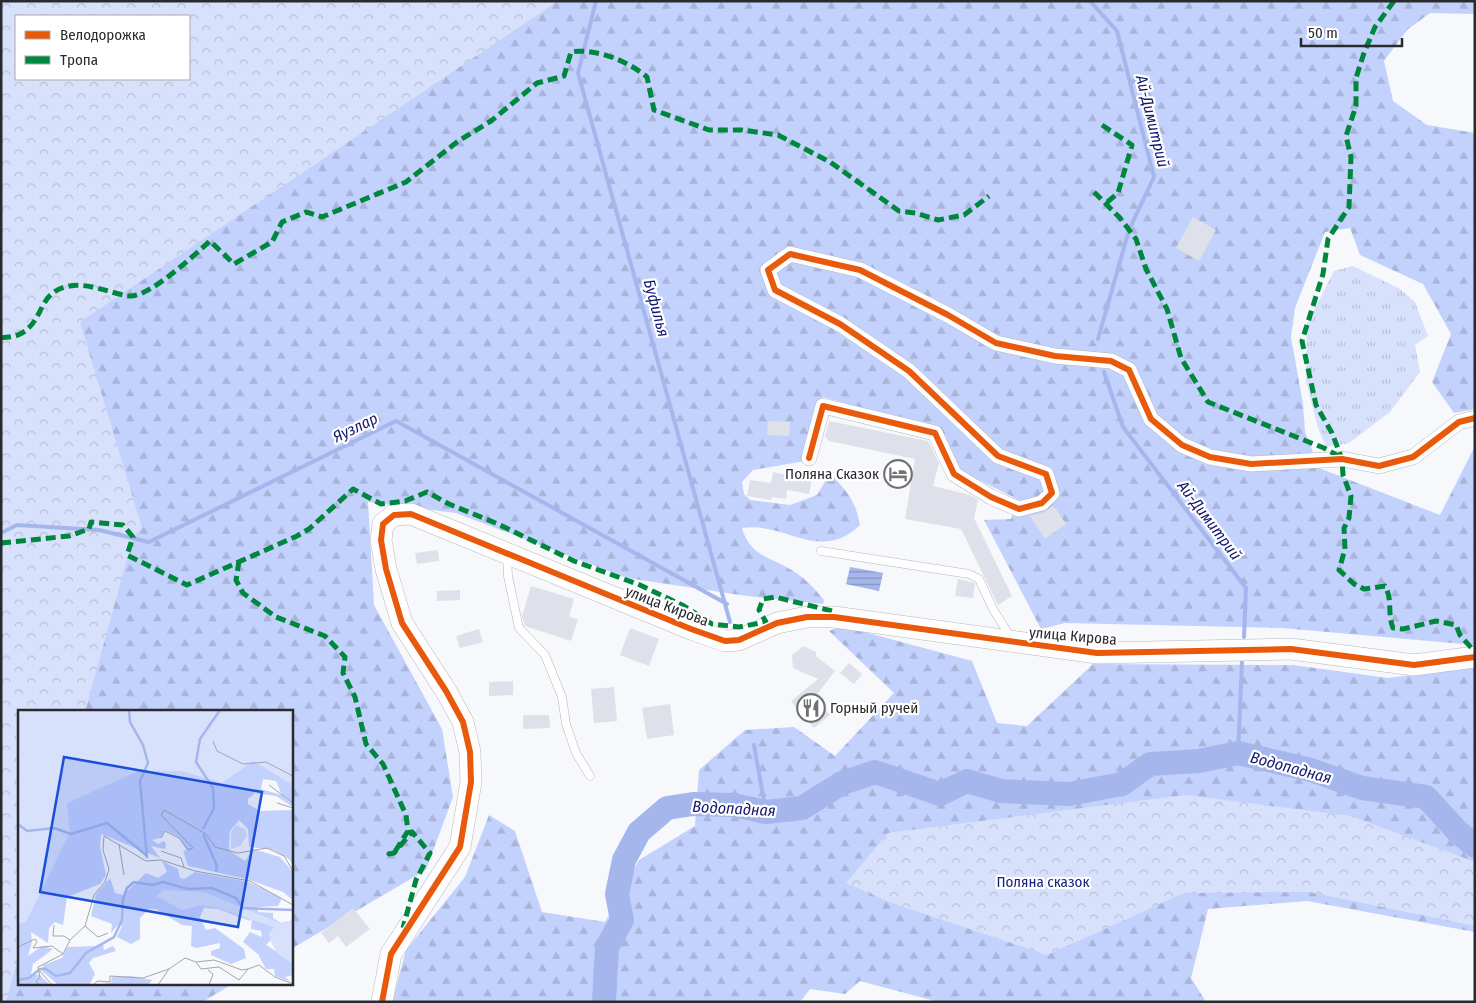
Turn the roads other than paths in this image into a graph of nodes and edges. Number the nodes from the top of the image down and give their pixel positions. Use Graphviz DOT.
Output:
graph roads {
  1 [pos="1475,418"];
  2 [pos="809,458"];
  3 [pos="821,550"];
  4 [pos="507,556"];
  5 [pos="1014,642"];
  6 [pos="1475,656"];
  7 [pos="590,776"];
  8 [pos="382,1002"];
  1 -- 2 [label="street"];
  3 -- 5 [label="lane"];
  4 -- 5 [label="street, улица Кирова"];
  4 -- 7 [label="lane"];
  4 -- 8 [label="street, улица Кирова"];
  5 -- 6 [label="street, улица Кирова"];
}
